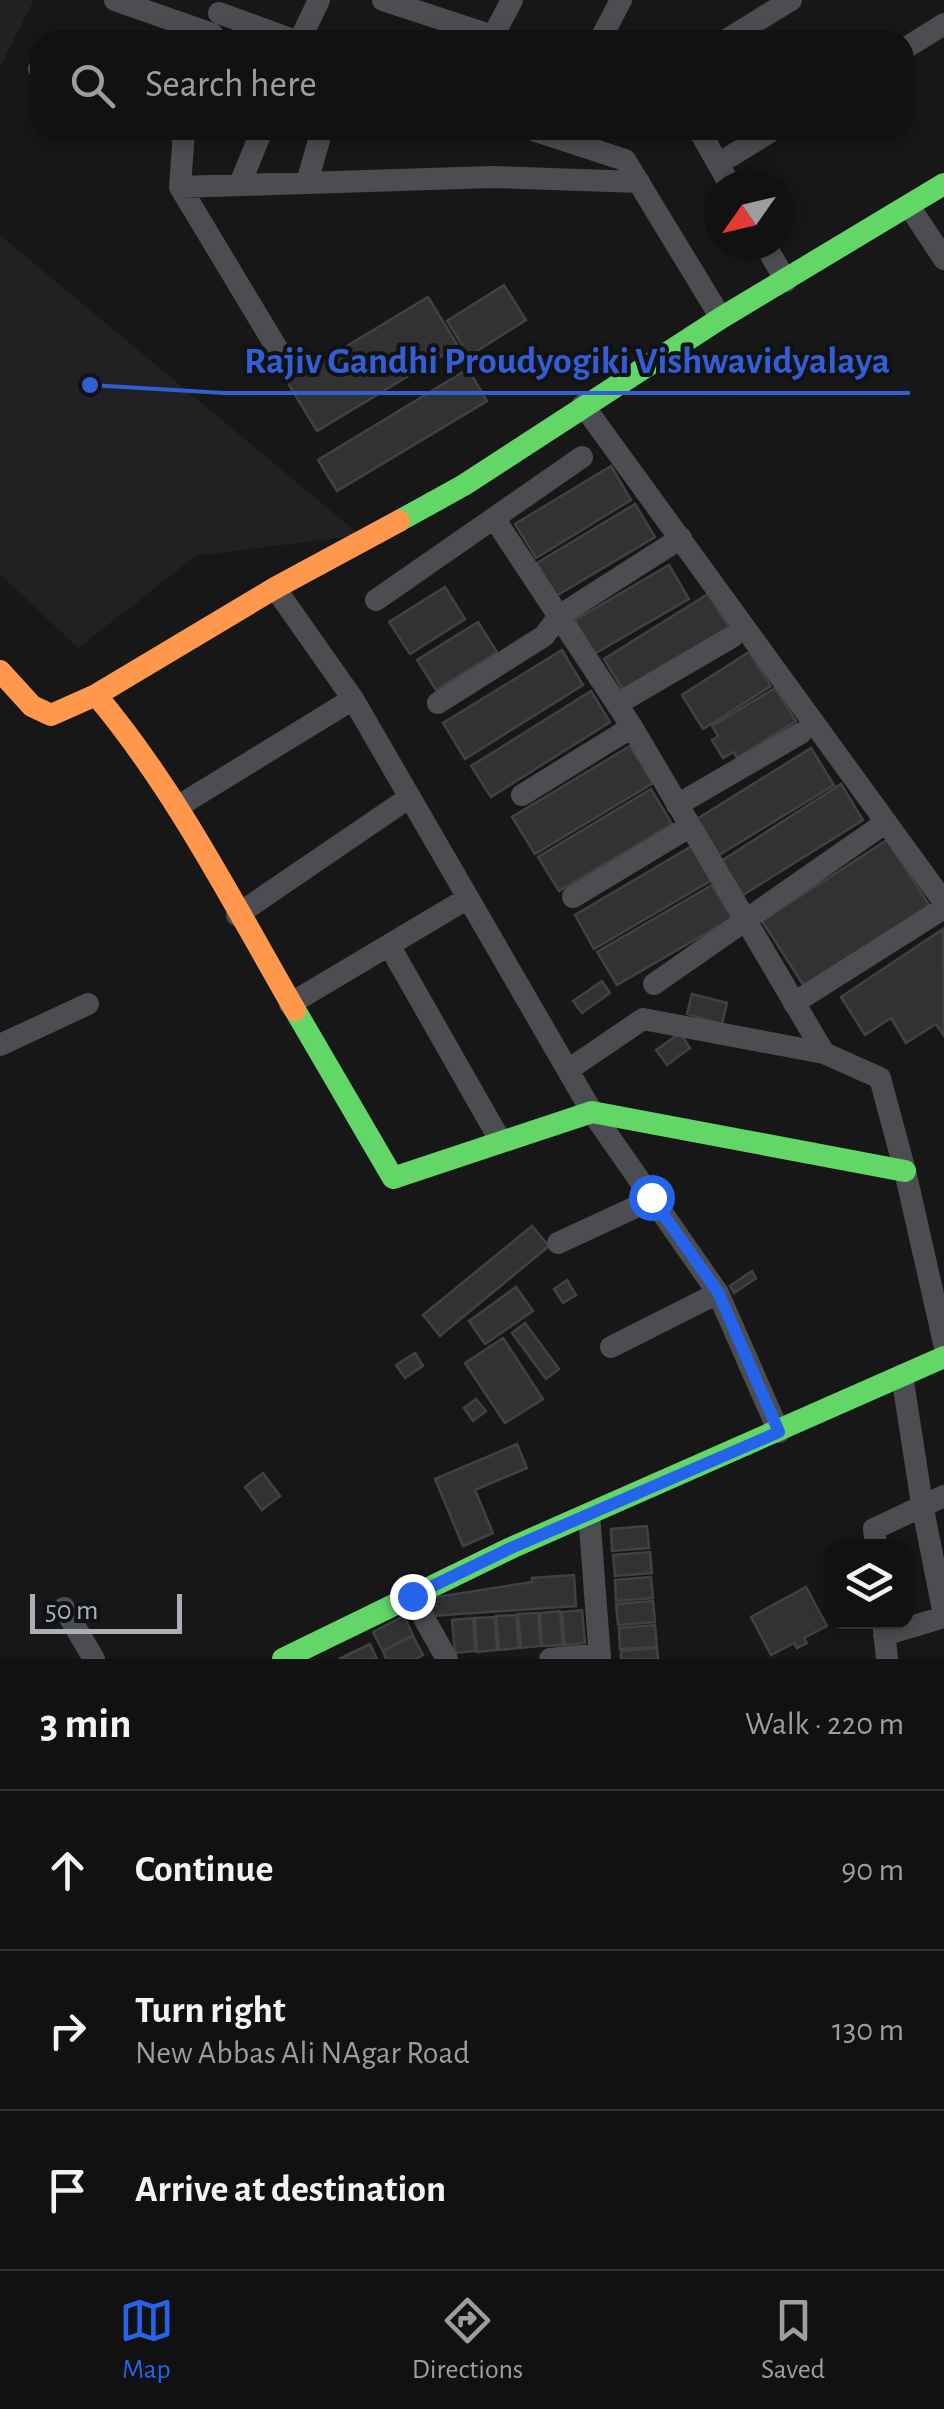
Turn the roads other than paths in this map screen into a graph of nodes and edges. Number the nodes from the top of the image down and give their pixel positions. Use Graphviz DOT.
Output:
graph roads {
  1 [pos="114,0"];
  2 [pos="319,0"];
  3 [pos="512,0"];
  4 [pos="621,0"];
  5 [pos="791,0"];
  6 [pos="394,2"];
  7 [pos="216,22"];
  8 [pos="944,24"];
  9 [pos="252,30"];
  10 [pos="302,30"];
  11 [pos="476,30"];
  12 [pos="502,30"];
  13 [pos="605,30"];
  14 [pos="742,30"];
  15 [pos="914,43"];
  16 [pos="183,140"];
  17 [pos="258,140"];
  18 [pos="319,140"];
  19 [pos="567,140"];
  20 [pos="704,140"];
  21 [pos="757,140"];
  22 [pos="718,164"];
  23 [pos="721,170"];
  24 [pos="307,182"];
  25 [pos="640,182"];
  26 [pos="240,184"];
  27 [pos="944,184"];
  28 [pos="180,187"];
  29 [pos="909,206"];
  30 [pos="944,259"];
  31 [pos="774,260"];
  32 [pos="786,281"];
  33 [pos="721,318"];
  34 [pos="284,360"];
  35 [pos="583,405"];
  36 [pos="582,456"];
  37 [pos="494,518"];
  38 [pos="681,538"];
  39 [pos="274,588"];
  40 [pos="376,600"];
  41 [pos="559,616"];
  42 [pos="732,637"];
  43 [pos="0,671"];
  44 [pos="96,695"];
  45 [pos="352,699"];
  46 [pos="438,704"];
  47 [pos="617,704"];
  48 [pos="632,727"];
  49 [pos="801,733"];
  50 [pos="522,795"];
  51 [pos="410,797"];
  52 [pos="677,805"];
  53 [pos="177,807"];
  54 [pos="885,823"];
  55 [pos="689,827"];
  56 [pos="574,897"];
  57 [pos="468,898"];
  58 [pos="944,905"];
  59 [pos="237,915"];
  60 [pos="746,922"];
  61 [pos="389,945"];
  62 [pos="654,984"];
  63 [pos="794,1003"];
  64 [pos="88,1004"];
  65 [pos="290,1004"];
  66 [pos="0,1045"];
  67 [pos="824,1053"];
  68 [pos="568,1070"];
  69 [pos="592,1112"];
  70 [pos="500,1140"];
  71 [pos="906,1170"];
  72 [pos="653,1200"];
  73 [pos="558,1243"];
  74 [pos="718,1292"];
  75 [pos="944,1343"];
  76 [pos="611,1346"];
  77 [pos="944,1357"];
  78 [pos="902,1374"];
  79 [pos="779,1432"];
  80 [pos="933,1500"];
  81 [pos="589,1514"];
  82 [pos="875,1539"];
  83 [pos="412,1596"];
  84 [pos="64,1608"];
  85 [pos="944,1616"];
  86 [pos="884,1639"];
  87 [pos="600,1656"];
  88 [pos="94,1659"];
  89 [pos="283,1659"];
  90 [pos="447,1659"];
  91 [pos="550,1659"];
  1 -- 7 [label="street"];
  2 -- 10 [label="street"];
  3 -- 12 [label="street"];
  4 -- 13 [label="street"];
  5 -- 14 [label="street"];
  6 -- 11 [label="street"];
  7 -- 9 [label="street"];
  8 -- 15 [label="street"];
  16 -- 28 [label="street"];
  17 -- 26 [label="street"];
  18 -- 24 [label="street"];
  19 -- 25 [label="street"];
  20 -- 22 [label="street"];
  21 -- 22 [label="street"];
  22 -- 23 [label="street"];
  24 -- 25 [label="street"];
  24 -- 26 [label="street"];
  25 -- 33 [label="street"];
  26 -- 28 [label="street"];
  27 -- 29 [label="street"];
  28 -- 34 [label="street"];
  29 -- 30 [label="street"];
  29 -- 32 [label="street"];
  31 -- 32 [label="street"];
  32 -- 33 [label="street"];
  33 -- 35 [label="street"];
  35 -- 38 [label="street"];
  35 -- 39 [label="street"];
  36 -- 37 [label="street"];
  37 -- 40 [label="street"];
  37 -- 41 [label="street"];
  38 -- 41 [label="street"];
  38 -- 54 [label="street"];
  39 -- 44 [label="street"];
  39 -- 45 [label="street"];
  41 -- 46 [label="street"];
  41 -- 47 [label="street"];
  42 -- 47 [label="street"];
  43 -- 44 [label="street"];
  44 -- 53 [label="street"];
  45 -- 51 [label="street"];
  45 -- 53 [label="street"];
  47 -- 48 [label="street"];
  48 -- 50 [label="street"];
  48 -- 52 [label="street"];
  49 -- 52 [label="street"];
  51 -- 57 [label="street"];
  51 -- 59 [label="street"];
  52 -- 55 [label="street"];
  53 -- 59 [label="street"];
  54 -- 58 [label="street"];
  54 -- 60 [label="street"];
  55 -- 56 [label="street"];
  55 -- 60 [label="street"];
  57 -- 61 [label="street"];
  57 -- 68 [label="street"];
  58 -- 63 [label="street"];
  59 -- 65 [label="street"];
  60 -- 62 [label="street"];
  60 -- 63 [label="street"];
  61 -- 65 [label="street"];
  61 -- 70 [label="street"];
  63 -- 67 [label="street"];
  64 -- 66 [label="street"];
  65 -- 70 [label="street"];
  67 -- 68 [label="street"];
  67 -- 71 [label="street"];
  68 -- 69 [label="street"];
  69 -- 70 [label="street"];
  69 -- 71 [label="street"];
  69 -- 72 [label="street"];
  71 -- 75 [label="street"];
  72 -- 73 [label="street"];
  72 -- 74 [label="street"];
  74 -- 76 [label="street"];
  74 -- 79 [label="street"];
  77 -- 78 [label="street"];
  78 -- 79 [label="street"];
  78 -- 80 [label="street"];
  79 -- 81 [label="street"];
  80 -- 82 [label="street"];
  80 -- 85 [label="street"];
  81 -- 83 [label="street"];
  81 -- 87 [label="street"];
  83 -- 89 [label="street"];
  83 -- 90 [label="street"];
  84 -- 88 [label="street"];
  85 -- 86 [label="street"];
  87 -- 91 [label="street"];
}
